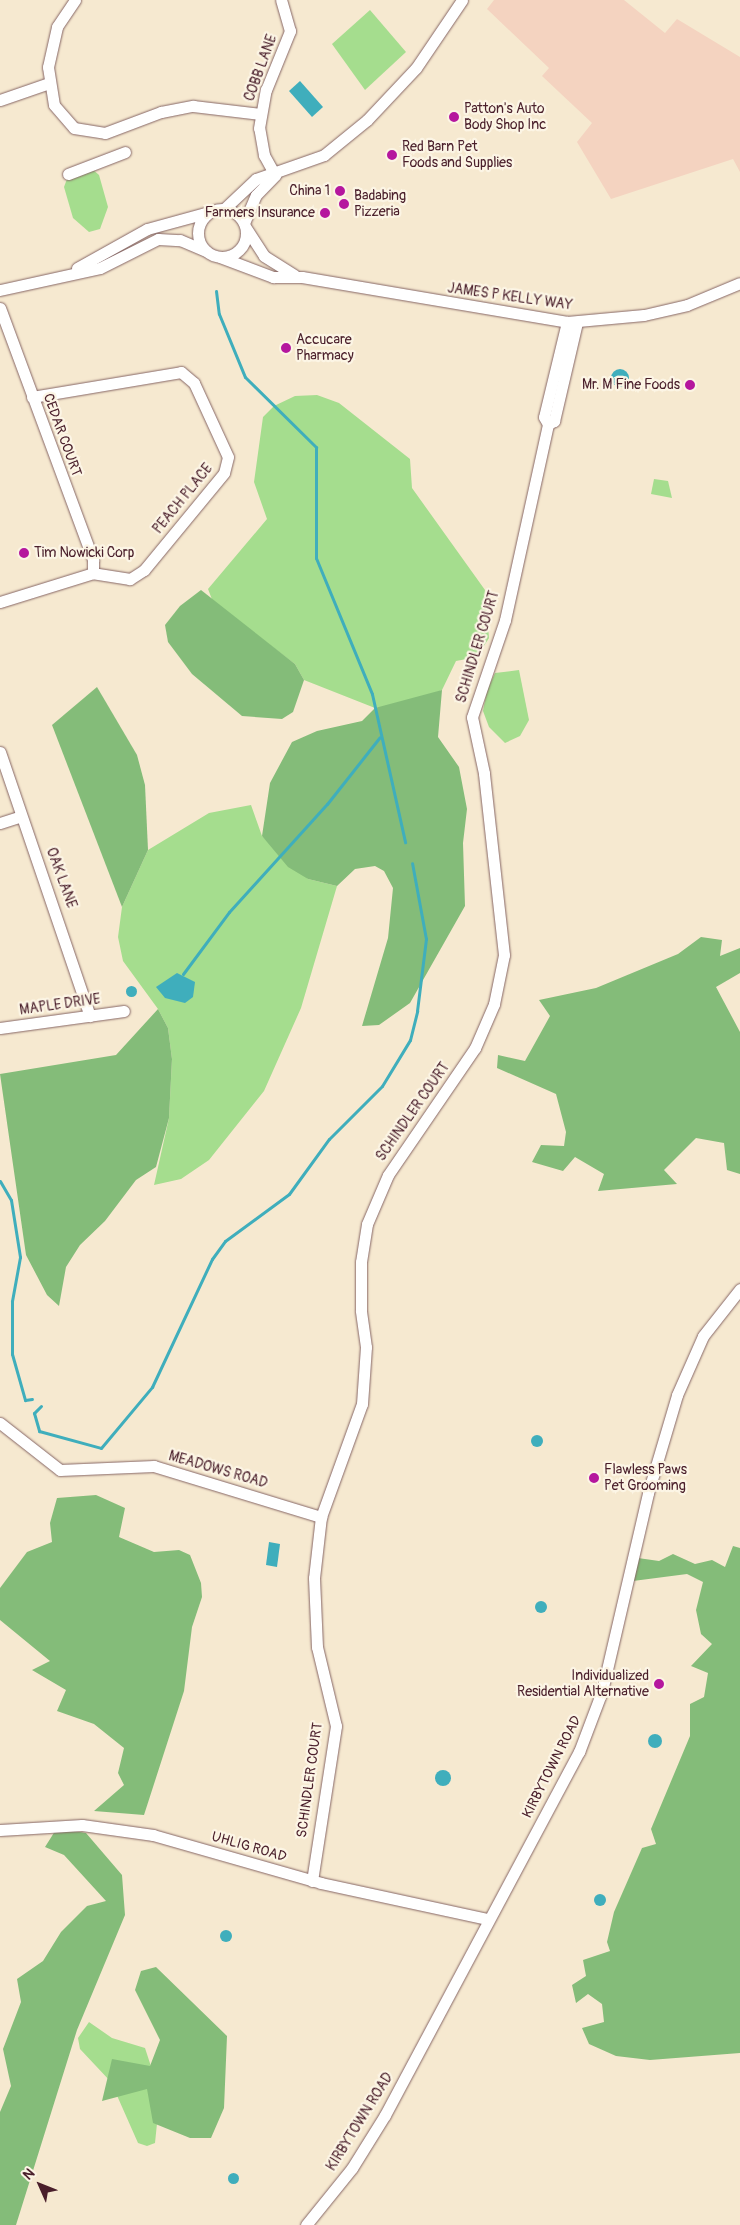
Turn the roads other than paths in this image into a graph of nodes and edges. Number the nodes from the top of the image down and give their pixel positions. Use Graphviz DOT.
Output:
graph roads {
  1 [pos="75,0"];
  2 [pos="281,0"];
  3 [pos="462,0"];
  4 [pos="49,83"];
  5 [pos="0,100"];
  6 [pos="261,114"];
  7 [pos="125,152"];
  8 [pos="68,174"];
  9 [pos="275,175"];
  10 [pos="224,208"];
  11 [pos="209,212"];
  12 [pos="245,226"];
  13 [pos="206,251"];
  14 [pos="220,257"];
  15 [pos="59,276"];
  16 [pos="302,277"];
  17 [pos="740,283"];
  18 [pos="0,290"];
  19 [pos="0,308"];
  20 [pos="572,322"];
  21 [pos="32,397"];
  22 [pos="93,573"];
  23 [pos="0,602"];
  24 [pos="0,752"];
  25 [pos="21,816"];
  26 [pos="0,823"];
  27 [pos="124,1011"];
  28 [pos="90,1016"];
  29 [pos="0,1028"];
  30 [pos="740,1289"];
  31 [pos="0,1423"];
  32 [pos="321,1517"];
  33 [pos="0,1830"];
  34 [pos="312,1881"];
  35 [pos="488,1919"];
  36 [pos="306,2225"];
  1 -- 4 [label="street"];
  2 -- 6 [label="street, COBB LANE"];
  3 -- 9 [label="street"];
  4 -- 5 [label="street"];
  4 -- 6 [label="street"];
  6 -- 9 [label="street, COBB LANE"];
  7 -- 8 [label="street"];
  9 -- 10 [label="street"];
  9 -- 12 [label="street"];
  10 -- 11 [label="street"];
  10 -- 12 [label="street"];
  11 -- 13 [label="street"];
  11 -- 15 [label="street"];
  12 -- 14 [label="street"];
  12 -- 16 [label="street, JAMES P KELLY WAY"];
  13 -- 14 [label="street"];
  13 -- 15 [label="street"];
  14 -- 16 [label="street, JAMES P KELLY WAY"];
  15 -- 18 [label="street"];
  16 -- 20 [label="street, JAMES P KELLY WAY"];
  17 -- 20 [label="street, JAMES P KELLY WAY"];
  19 -- 21 [label="street, CEDAR COURT"];
  20 -- 32 [label="street, SCHINDLER COURT"];
  21 -- 22 [label="street, CEDAR COURT"];
  21 -- 22 [label="street, PEACH PLACE"];
  22 -- 23 [label="street"];
  24 -- 25 [label="street, OAK LANE"];
  25 -- 26 [label="street"];
  25 -- 28 [label="street, OAK LANE"];
  27 -- 28 [label="street, MAPLE DRIVE"];
  28 -- 29 [label="street, MAPLE DRIVE"];
  30 -- 35 [label="street, KIRBYTOWN ROAD"];
  31 -- 32 [label="street, MEADOWS ROAD"];
  32 -- 34 [label="street, SCHINDLER COURT"];
  33 -- 34 [label="street, UHLIG ROAD"];
  34 -- 35 [label="street, UHLIG ROAD"];
  35 -- 36 [label="street, KIRBYTOWN ROAD"];
}
